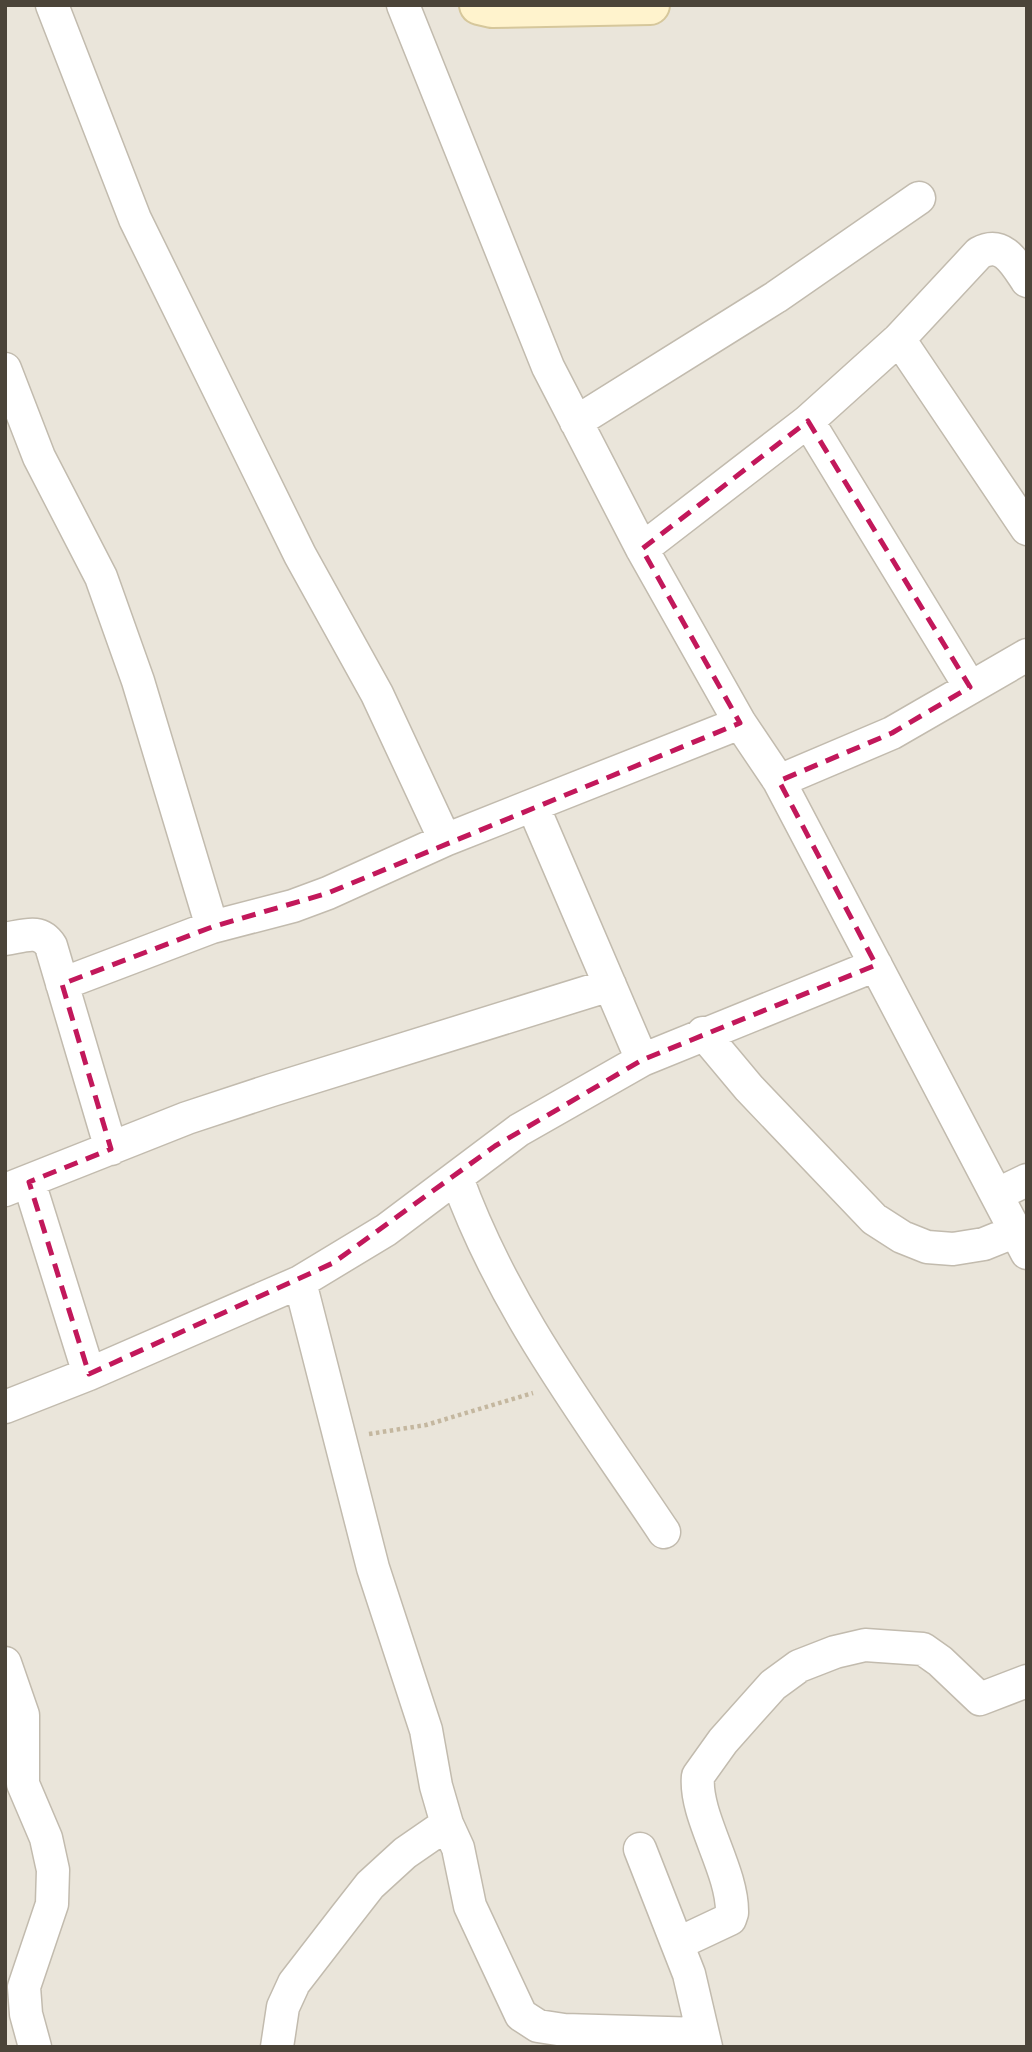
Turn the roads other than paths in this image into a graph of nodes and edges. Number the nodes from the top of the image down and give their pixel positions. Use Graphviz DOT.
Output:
graph roads {
  1 [pos="52,5"];
  2 [pos="403,5"];
  3 [pos="650,5"];
  4 [pos="488,6"];
  5 [pos="919,198"];
  6 [pos="1027,281"];
  7 [pos="899,340"];
  8 [pos="5,369"];
  9 [pos="808,421"];
  10 [pos="576,422"];
  11 [pos="1027,529"];
  12 [pos="642,550"];
  13 [pos="1027,655"];
  14 [pos="970,687"];
  15 [pos="740,723"];
  16 [pos="779,781"];
  17 [pos="534,806"];
  18 [pos="445,840"];
  19 [pos="212,927"];
  20 [pos="5,939"];
  21 [pos="876,965"];
  22 [pos="62,984"];
  23 [pos="610,985"];
  24 [pos="703,1033"];
  25 [pos="642,1059"];
  26 [pos="111,1149"];
  27 [pos="457,1178"];
  28 [pos="1027,1180"];
  29 [pos="17,1186"];
  30 [pos="998,1194"];
  31 [pos="1021,1242"];
  32 [pos="300,1282"];
  33 [pos="89,1374"];
  34 [pos="5,1407"];
  35 [pos="664,1532"];
  36 [pos="5,1663"];
  37 [pos="1027,1681"];
  38 [pos="447,1824"];
  39 [pos="640,1849"];
  40 [pos="679,1943"];
  41 [pos="704,2040"];
  42 [pos="35,2047"];
  43 [pos="277,2047"];
  1 -- 18 [label="street"];
  2 -- 10 [label="street"];
  3 -- 4 [label="street"];
  5 -- 10 [label="street"];
  6 -- 7 [label="street"];
  7 -- 9 [label="street"];
  7 -- 11 [label="street"];
  8 -- 19 [label="street"];
  9 -- 12 [label="street"];
  9 -- 14 [label="street"];
  10 -- 12 [label="street"];
  12 -- 15 [label="street"];
  13 -- 14 [label="street"];
  14 -- 16 [label="street"];
  15 -- 16 [label="street"];
  15 -- 17 [label="street"];
  16 -- 21 [label="street"];
  17 -- 18 [label="street"];
  17 -- 23 [label="street"];
  18 -- 19 [label="street"];
  19 -- 22 [label="street"];
  20 -- 22 [label="street"];
  21 -- 24 [label="street"];
  21 -- 30 [label="street"];
  22 -- 26 [label="street"];
  23 -- 25 [label="street"];
  23 -- 26 [label="street"];
  24 -- 25 [label="street"];
  24 -- 31 [label="street"];
  25 -- 27 [label="street"];
  26 -- 29 [label="street"];
  27 -- 32 [label="street"];
  27 -- 35 [label="street"];
  28 -- 30 [label="street"];
  29 -- 33 [label="street"];
  30 -- 31 [label="street"];
  32 -- 33 [label="street"];
  32 -- 38 [label="street"];
  33 -- 34 [label="street"];
  36 -- 42 [label="street"];
  37 -- 40 [label="street"];
  38 -- 41 [label="street"];
  38 -- 43 [label="street"];
  39 -- 40 [label="street"];
  40 -- 41 [label="street"];
}
